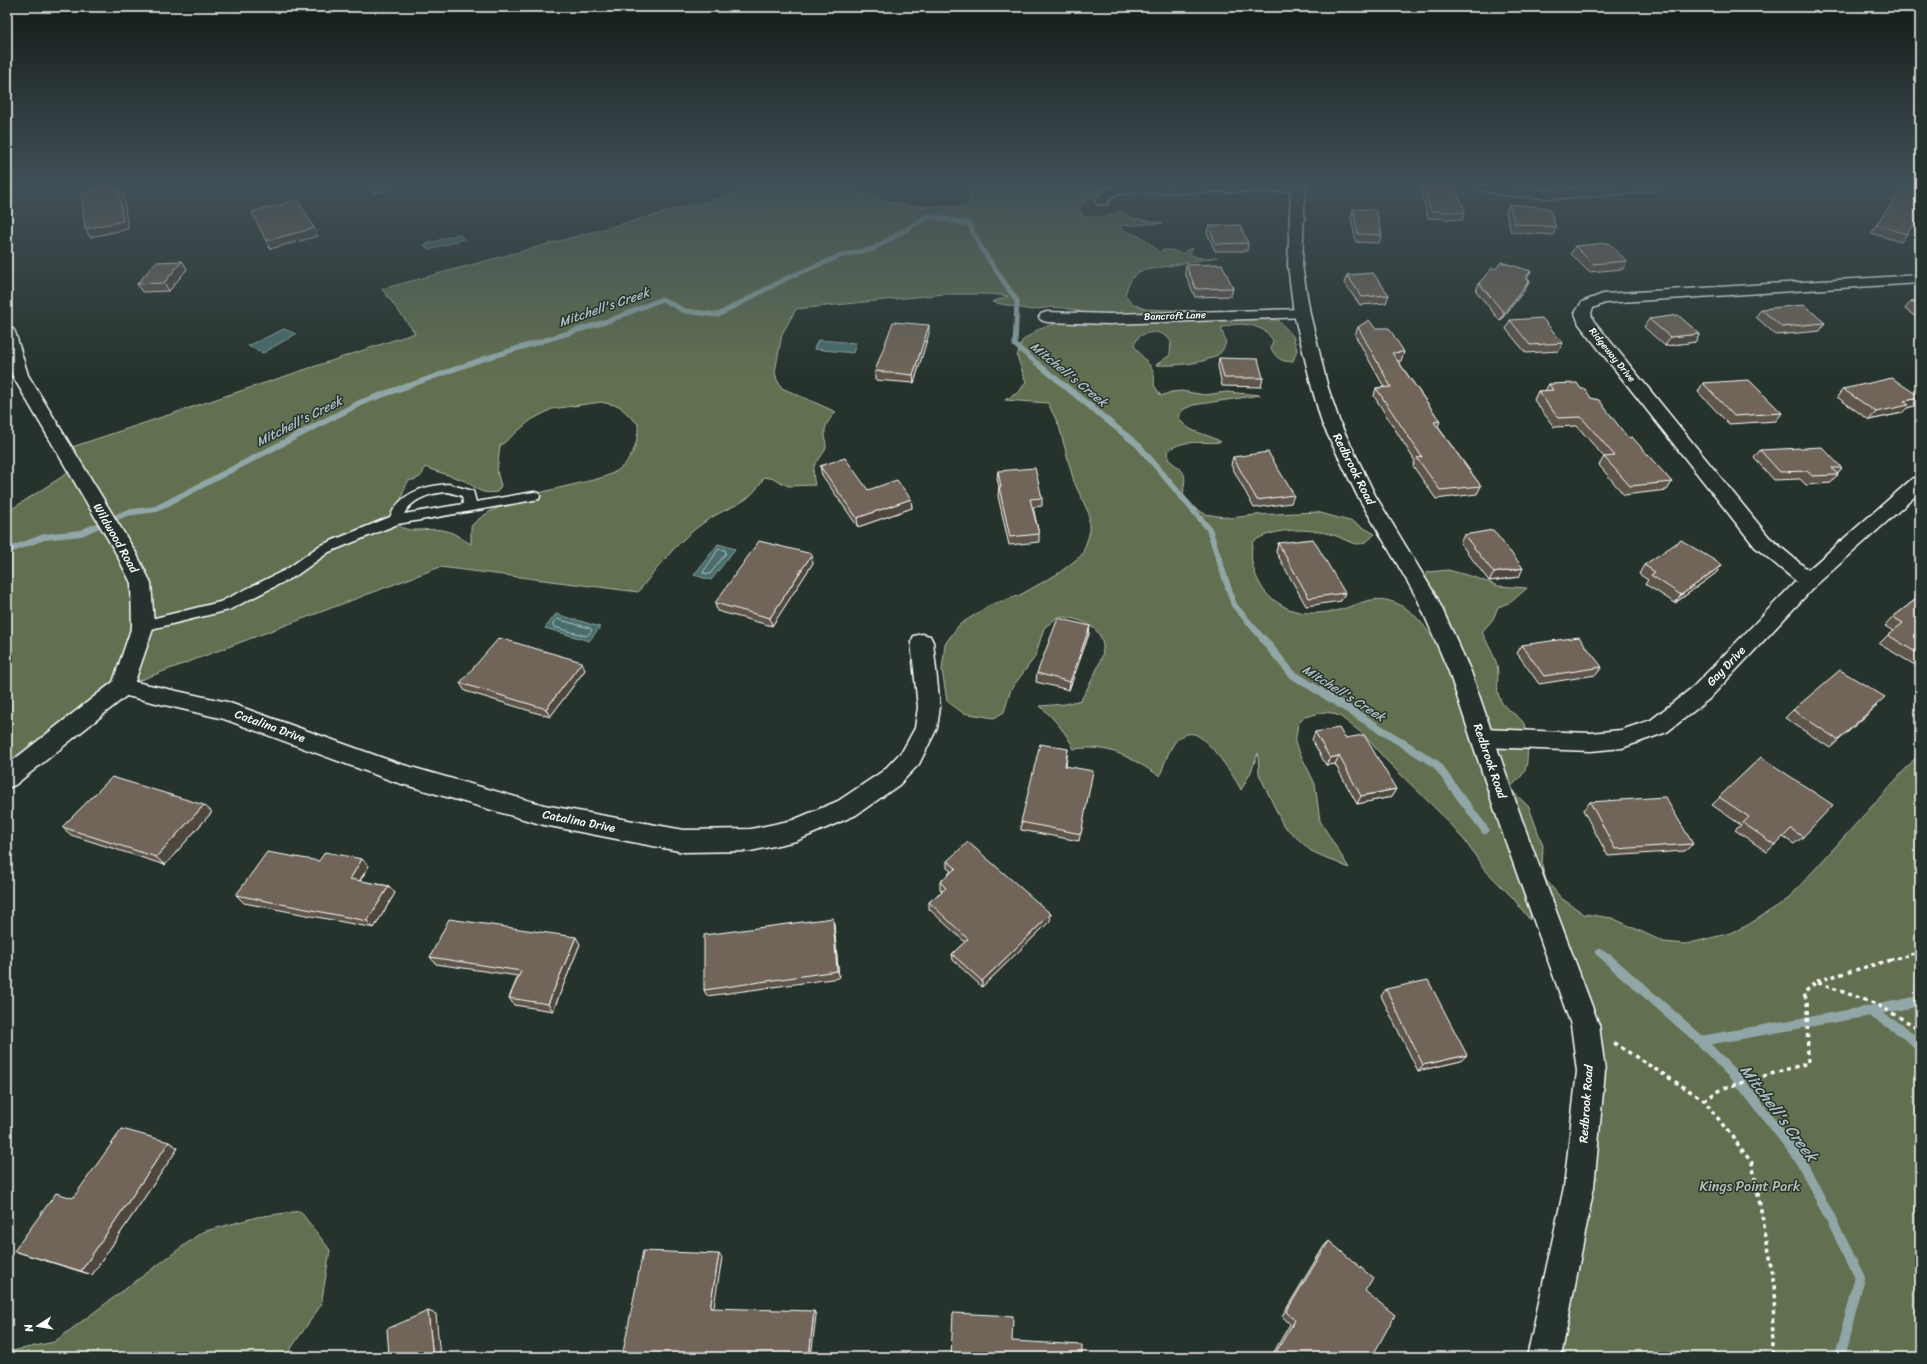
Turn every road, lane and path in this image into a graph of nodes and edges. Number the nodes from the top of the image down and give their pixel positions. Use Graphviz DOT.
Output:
graph roads {
  1 [pos="1296,250"];
  2 [pos="1920,279"];
  3 [pos="1302,314"];
  4 [pos="1047,317"];
  5 [pos="7,332"];
  6 [pos="1920,482"];
  7 [pos="534,496"];
  8 [pos="470,506"];
  9 [pos="395,520"];
  10 [pos="1808,581"];
  11 [pos="143,626"];
  12 [pos="922,642"];
  13 [pos="122,687"];
  14 [pos="1482,738"];
  15 [pos="7,778"];
  16 [pos="1920,952"];
  17 [pos="1816,982"];
  18 [pos="1585,1025"];
  19 [pos="1920,1029"];
  20 [pos="1704,1100"];
  21 [pos="1544,1357"];
  22 [pos="1774,1357"];
  1 -- 3 [label="street, Redbrook Road"];
  2 -- 10 [label="street, Ridgeway Drive"];
  3 -- 4 [label="street, Bancroft Lane"];
  3 -- 14 [label="street, Redbrook Road"];
  5 -- 11 [label="street, Wildwood Road"];
  6 -- 10 [label="street, Gay Drive"];
  7 -- 8 [label="lane"];
  8 -- 9 [label="lane"];
  8 -- 9 [label="lane"];
  9 -- 11 [label="lane"];
  10 -- 14 [label="street, Gay Drive"];
  11 -- 13 [label="street, Wildwood Road"];
  12 -- 13 [label="street, Catalina Drive"];
  13 -- 15 [label="street"];
  14 -- 18 [label="street, Redbrook Road"];
  16 -- 17 [label="path"];
  17 -- 19 [label="path"];
  17 -- 20 [label="path"];
  18 -- 20 [label="path"];
  18 -- 21 [label="street, Redbrook Road"];
  20 -- 22 [label="path"];
}
